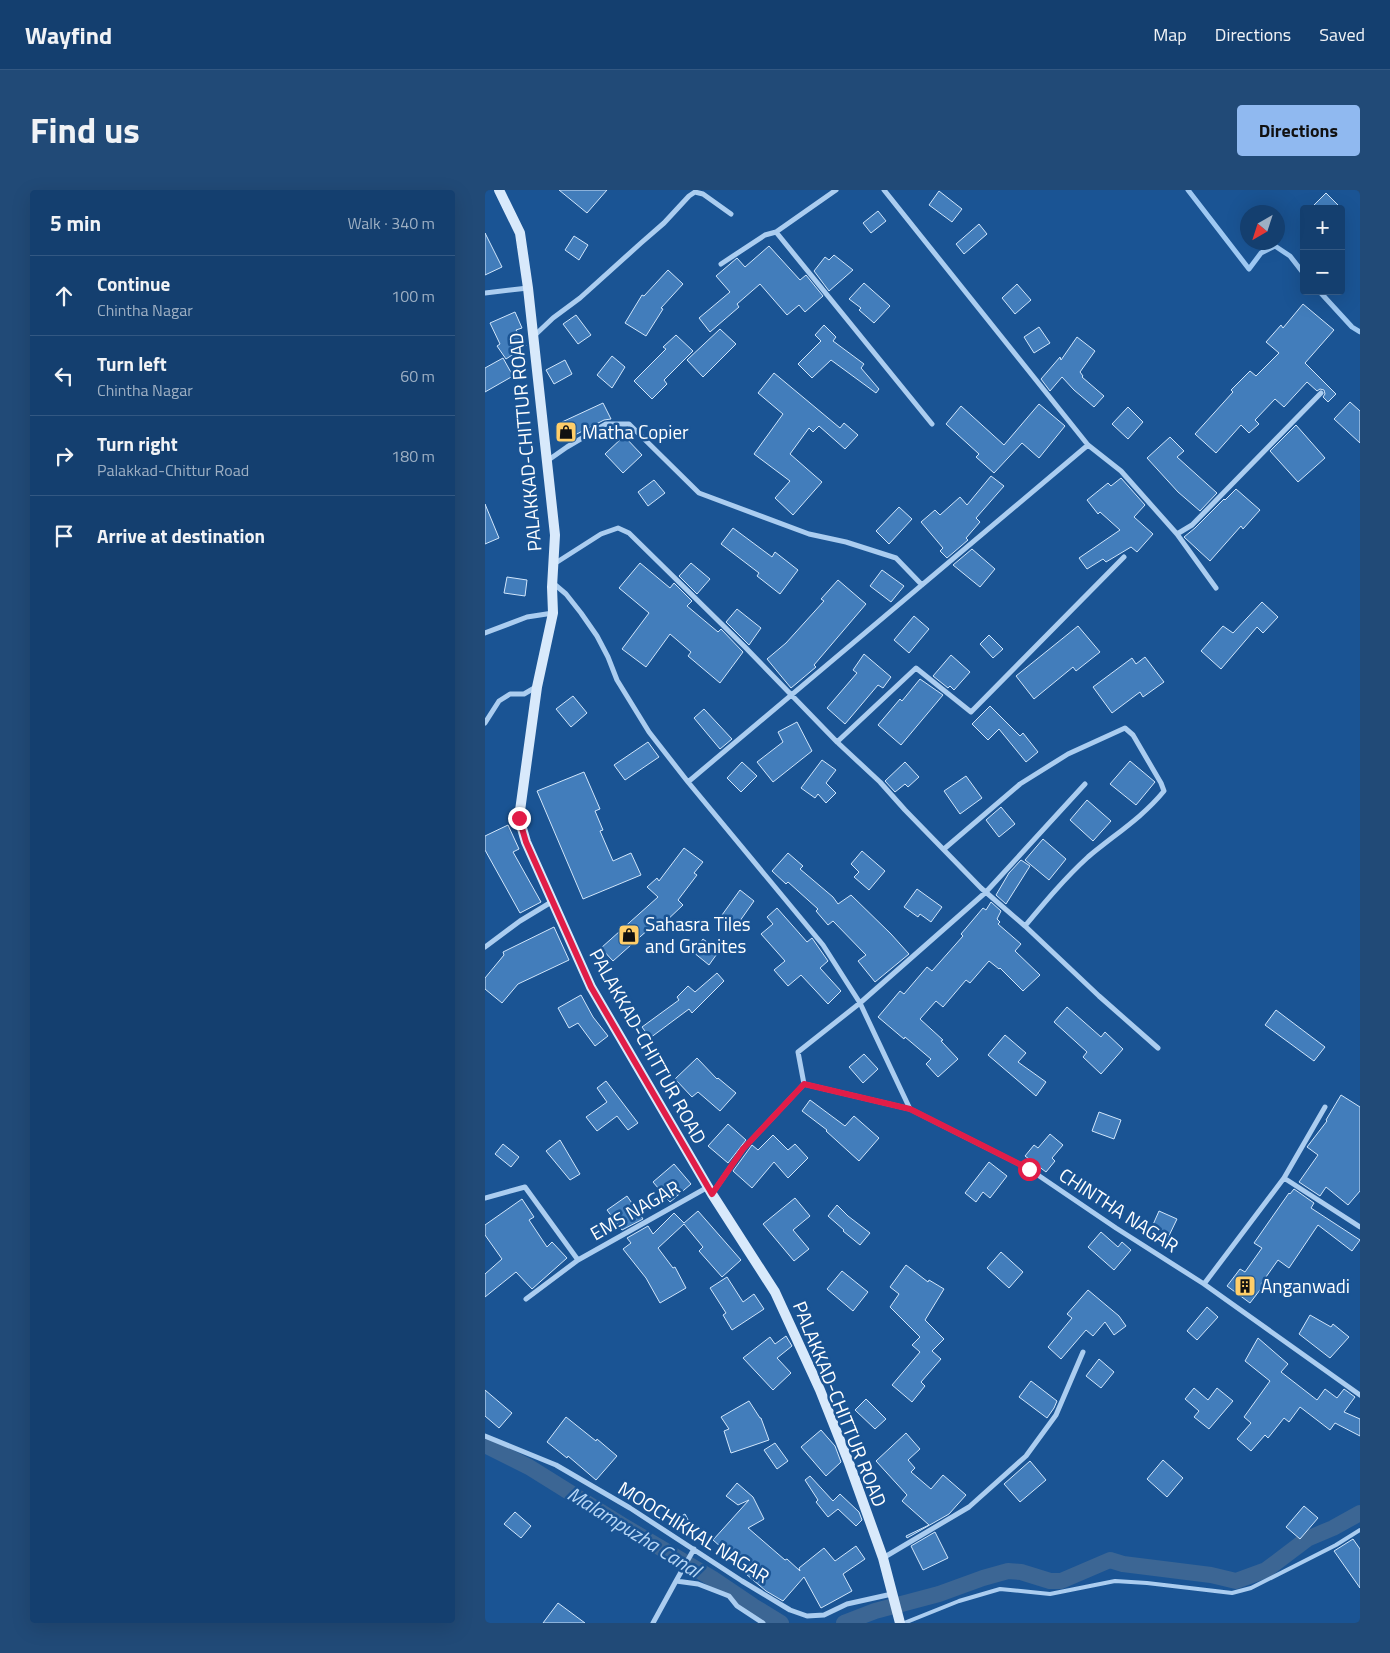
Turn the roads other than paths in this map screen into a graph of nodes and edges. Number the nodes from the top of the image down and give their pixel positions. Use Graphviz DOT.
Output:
graph roads {
  1 [pos="499,190"];
  2 [pos="836,190"];
  3 [pos="884,190"];
  4 [pos="731,214"];
  5 [pos="776,232"];
  6 [pos="721,264"];
  7 [pos="528,288"];
  8 [pos="485,293"];
  9 [pos="533,336"];
  10 [pos="1321,392"];
  11 [pos="932,424"];
  12 [pos="1088,445"];
  13 [pos="547,461"];
  14 [pos="1177,534"];
  15 [pos="1124,557"];
  16 [pos="553,564"];
  17 [pos="552,583"];
  18 [pos="922,585"];
  19 [pos="1216,588"];
  20 [pos="553,612"];
  21 [pos="485,633"];
  22 [pos="537,687"];
  23 [pos="790,695"];
  24 [pos="485,723"];
  25 [pos="837,742"];
  26 [pos="688,782"];
  27 [pos="1085,784"];
  28 [pos="944,849"];
  29 [pos="986,892"];
  30 [pos="553,901"];
  31 [pos="1025,926"];
  32 [pos="485,947"];
  33 [pos="860,1003"];
  34 [pos="1158,1048"];
  35 [pos="804,1084"];
  36 [pos="1325,1107"];
  37 [pos="910,1109"];
  38 [pos="1284,1178"];
  39 [pos="710,1191"];
  40 [pos="485,1198"];
  41 [pos="1360,1227"];
  42 [pos="578,1260"];
  43 [pos="1205,1284"];
  44 [pos="526,1298"];
  45 [pos="1083,1352"];
  46 [pos="1360,1395"];
  47 [pos="485,1436"];
  48 [pos="1360,1530"];
  49 [pos="693,1549"];
  50 [pos="883,1558"];
  51 [pos="676,1581"];
  52 [pos="892,1595"];
  53 [pos="653,1623"];
  54 [pos="763,1623"];
  55 [pos="900,1623"];
  56 [pos="904,1623"];
  1 -- 7 [label="main road, PALAKKAD-CHITTUR ROAD"];
  2 -- 5 [label="street"];
  3 -- 12 [label="street"];
  4 -- 9 [label="street"];
  5 -- 6 [label="street"];
  5 -- 11 [label="street"];
  7 -- 8 [label="street"];
  7 -- 9 [label="main road, PALAKKAD-CHITTUR ROAD"];
  9 -- 13 [label="main road, PALAKKAD-CHITTUR ROAD"];
  10 -- 14 [label="street"];
  12 -- 14 [label="street"];
  12 -- 18 [label="street"];
  13 -- 16 [label="main road, PALAKKAD-CHITTUR ROAD"];
  13 -- 18 [label="street"];
  14 -- 19 [label="street"];
  15 -- 25 [label="street"];
  16 -- 17 [label="main road, PALAKKAD-CHITTUR ROAD"];
  16 -- 23 [label="street"];
  17 -- 20 [label="main road, PALAKKAD-CHITTUR ROAD"];
  17 -- 26 [label="street"];
  18 -- 23 [label="street"];
  20 -- 21 [label="street"];
  20 -- 22 [label="main road, PALAKKAD-CHITTUR ROAD"];
  22 -- 24 [label="street"];
  22 -- 30 [label="main road, PALAKKAD-CHITTUR ROAD"];
  23 -- 25 [label="street"];
  23 -- 26 [label="street"];
  25 -- 28 [label="street"];
  26 -- 33 [label="street"];
  27 -- 29 [label="street"];
  28 -- 29 [label="street"];
  28 -- 31 [label="street"];
  29 -- 31 [label="street"];
  29 -- 33 [label="street"];
  30 -- 32 [label="street"];
  30 -- 39 [label="main road, PALAKKAD-CHITTUR ROAD"];
  31 -- 34 [label="street"];
  33 -- 35 [label="street"];
  33 -- 37 [label="street"];
  35 -- 37 [label="street, CHINTHA NAGAR"];
  35 -- 39 [label="street"];
  36 -- 38 [label="street"];
  37 -- 43 [label="street, CHINTHA NAGAR"];
  38 -- 41 [label="street"];
  38 -- 43 [label="street"];
  39 -- 42 [label="street, EMS NAGAR"];
  39 -- 50 [label="main road, PALAKKAD-CHITTUR ROAD"];
  40 -- 42 [label="street"];
  42 -- 44 [label="street, EMS NAGAR"];
  43 -- 46 [label="street, CHINTHA NAGAR"];
  45 -- 50 [label="street"];
  47 -- 49 [label="street, MOOCHIKKAL NAGAR"];
  48 -- 56 [label="lane"];
  49 -- 51 [label="street"];
  49 -- 52 [label="street, MOOCHIKKAL NAGAR"];
  50 -- 52 [label="main road, PALAKKAD-CHITTUR ROAD"];
  51 -- 53 [label="street"];
  51 -- 54 [label="street"];
  52 -- 55 [label="main road, PALAKKAD-CHITTUR ROAD"];
}
